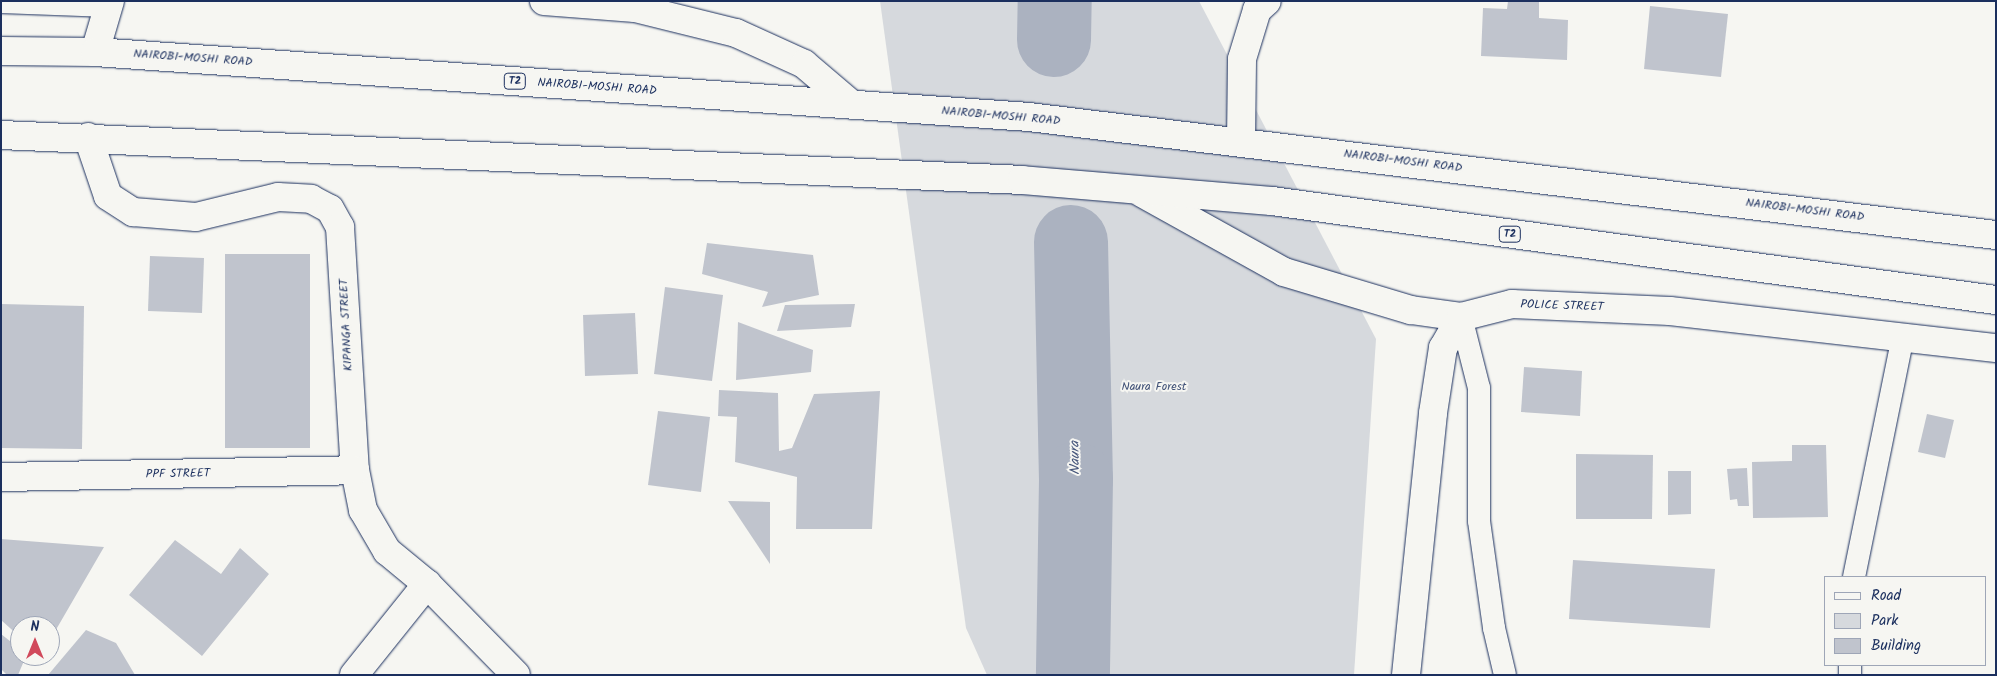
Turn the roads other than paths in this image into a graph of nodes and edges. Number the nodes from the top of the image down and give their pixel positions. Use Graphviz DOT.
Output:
graph roads {
  1 [pos="544,1"];
  2 [pos="1267,1"];
  3 [pos="1,2"];
  4 [pos="110,4"];
  5 [pos="1,51"];
  6 [pos="95,52"];
  7 [pos="851,104"];
  8 [pos="1,135"];
  9 [pos="88,137"];
  10 [pos="1241,142"];
  11 [pos="1142,193"];
  12 [pos="1996,235"];
  13 [pos="1996,300"];
  14 [pos="1461,317"];
  15 [pos="1903,337"];
  16 [pos="1996,348"];
  17 [pos="355,470"];
  18 [pos="1,478"];
  19 [pos="1854,576"];
  20 [pos="427,584"];
  21 [pos="354,675"];
  22 [pos="516,675"];
  23 [pos="1406,675"];
  24 [pos="1505,675"];
  1 -- 7 [label="main road"];
  2 -- 10 [label="main road"];
  3 -- 4 [label="lane"];
  4 -- 6 [label="main road"];
  5 -- 6 [label="main road, NAIROBI-MOSHI ROAD / T2"];
  6 -- 7 [label="main road, NAIROBI-MOSHI ROAD / T2"];
  7 -- 10 [label="main road, NAIROBI-MOSHI ROAD / T2"];
  8 -- 9 [label="main road, T2"];
  9 -- 11 [label="main road, T2"];
  9 -- 17 [label="main road, KIPANGA STREET"];
  10 -- 12 [label="main road, NAIROBI-MOSHI ROAD / T2"];
  11 -- 13 [label="main road, T2"];
  11 -- 14 [label="main road"];
  14 -- 15 [label="main road, POLICE STREET"];
  14 -- 23 [label="main road"];
  14 -- 24 [label="lane"];
  15 -- 16 [label="main road, POLICE STREET"];
  15 -- 19 [label="lane"];
  17 -- 18 [label="main road, PPF STREET"];
  17 -- 20 [label="main road, KIPANGA STREET"];
  20 -- 21 [label="main road"];
  20 -- 22 [label="main road, KIPANGA STREET"];
}
